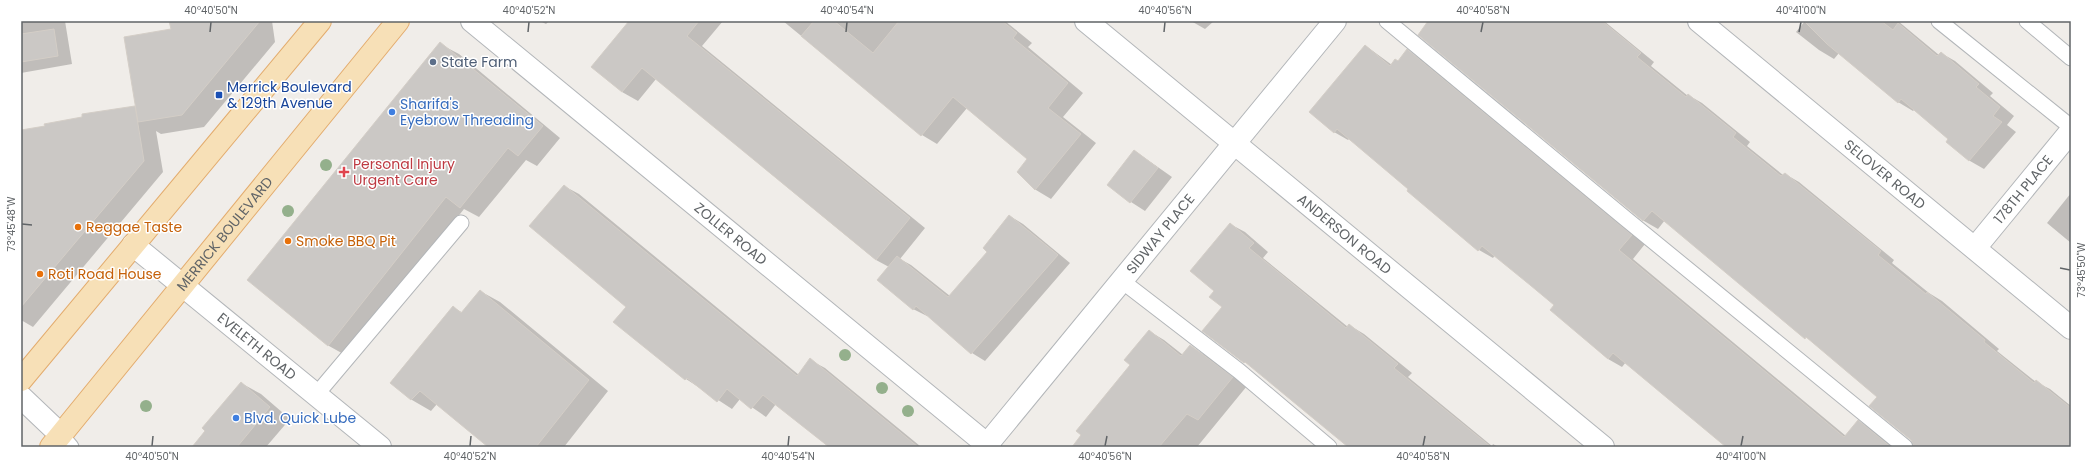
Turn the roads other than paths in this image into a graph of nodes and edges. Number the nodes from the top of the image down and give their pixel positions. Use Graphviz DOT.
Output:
graph roads {
  1 [pos="320,21"];
  2 [pos="398,21"];
  3 [pos="472,21"];
  4 [pos="1086,21"];
  5 [pos="1335,21"];
  6 [pos="1387,21"];
  7 [pos="1699,21"];
  8 [pos="1939,21"];
  9 [pos="2027,21"];
  10 [pos="2071,58"];
  11 [pos="2071,127"];
  12 [pos="2071,131"];
  13 [pos="1234,144"];
  14 [pos="462,223"];
  15 [pos="133,245"];
  16 [pos="1975,248"];
  17 [pos="1122,282"];
  18 [pos="182,286"];
  19 [pos="2071,328"];
  20 [pos="21,380"];
  21 [pos="316,395"];
  22 [pos="21,397"];
  23 [pos="61,443"];
  24 [pos="987,446"];
  25 [pos="380,447"];
  26 [pos="1330,447"];
  27 [pos="1603,447"];
  28 [pos="1905,447"];
  1 -- 15 [label="main road"];
  2 -- 18 [label="main road, MERRICK BOULEVARD"];
  3 -- 24 [label="street, ZOLLER ROAD"];
  4 -- 13 [label="street, ANDERSON ROAD"];
  5 -- 13 [label="street, SIDWAY PLACE"];
  6 -- 28 [label="lane"];
  7 -- 16 [label="street, SELOVER ROAD"];
  8 -- 11 [label="lane"];
  9 -- 10 [label="lane"];
  12 -- 16 [label="street, 178TH PLACE"];
  13 -- 17 [label="street, SIDWAY PLACE"];
  13 -- 27 [label="street, ANDERSON ROAD"];
  14 -- 21 [label="lane"];
  15 -- 18 [label="street, EVELETH ROAD"];
  15 -- 20 [label="main road"];
  16 -- 19 [label="street, SELOVER ROAD"];
  17 -- 24 [label="street, SIDWAY PLACE"];
  17 -- 26 [label="lane"];
  18 -- 21 [label="street, EVELETH ROAD"];
  18 -- 23 [label="main road, MERRICK BOULEVARD"];
  21 -- 25 [label="street, EVELETH ROAD"];
  22 -- 23 [label="street"];
}
